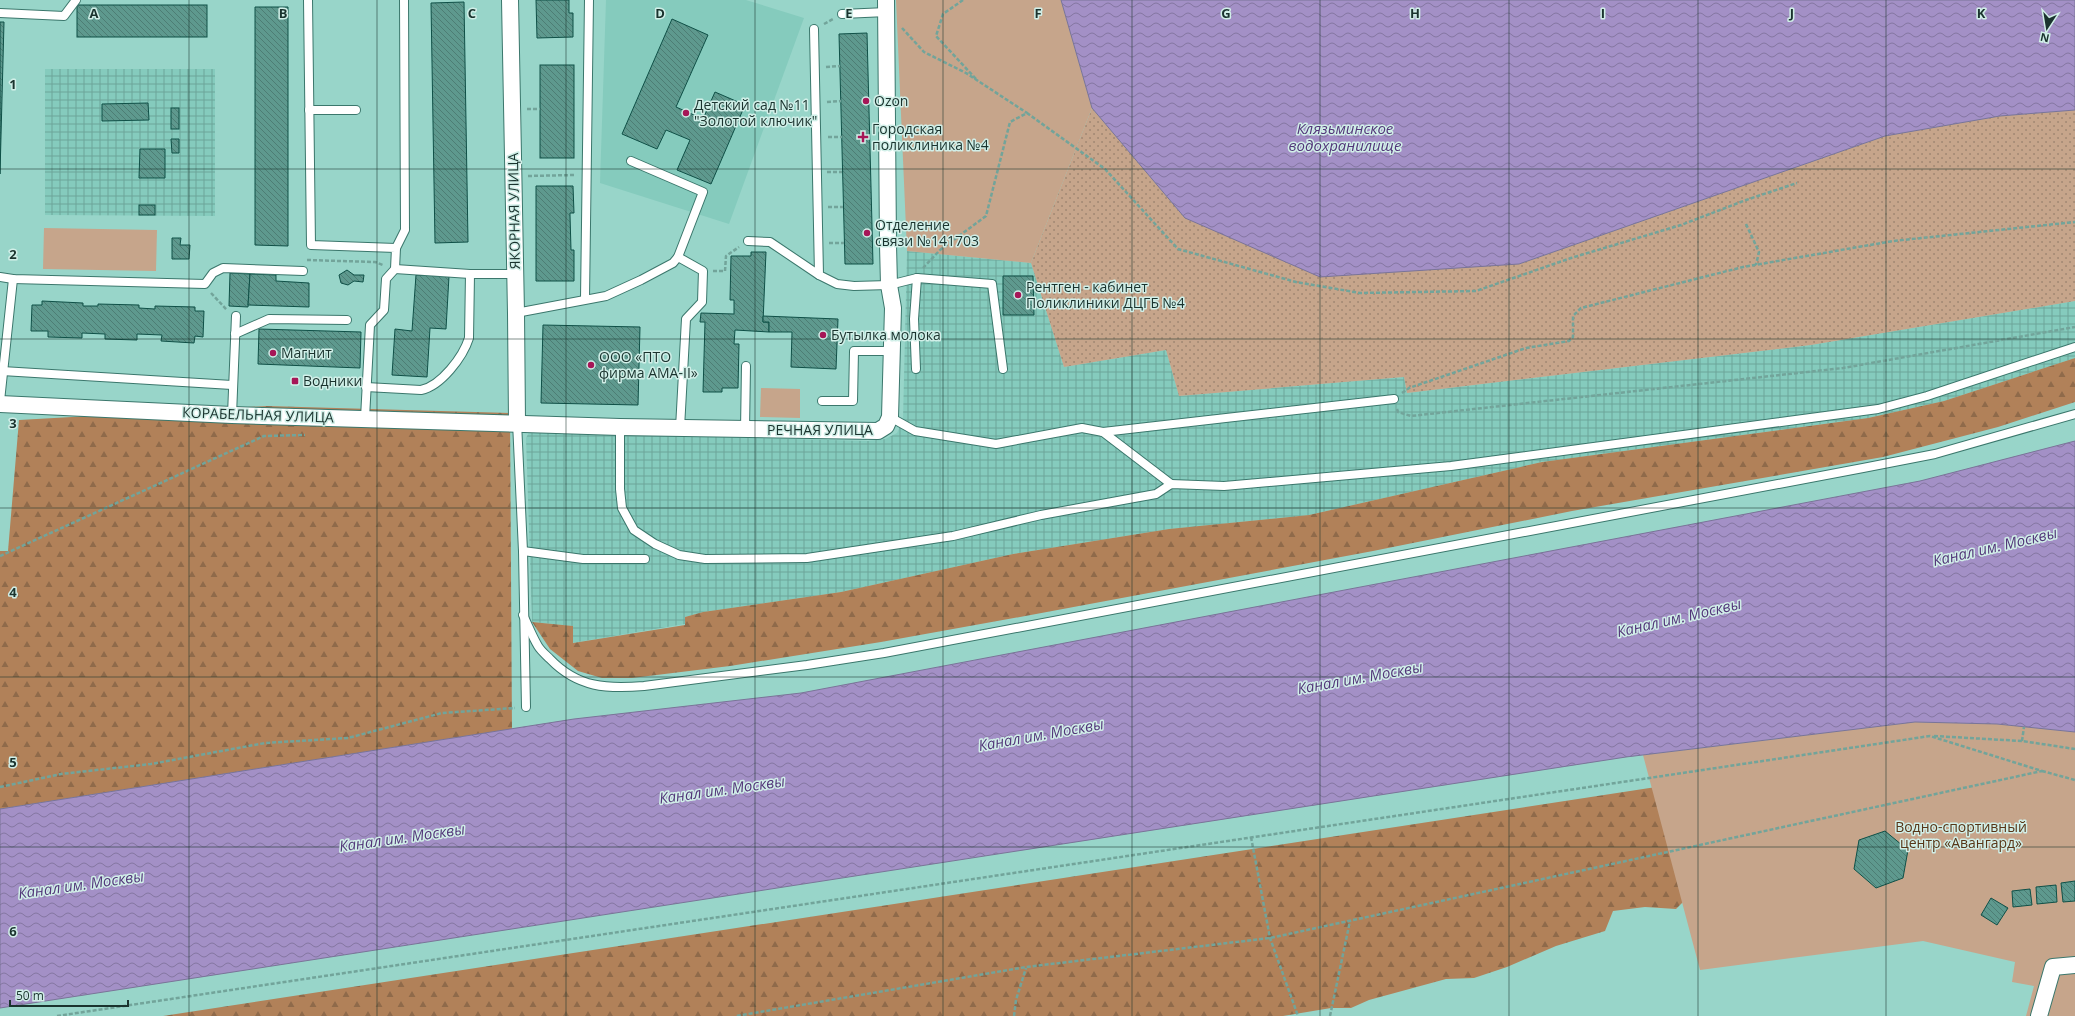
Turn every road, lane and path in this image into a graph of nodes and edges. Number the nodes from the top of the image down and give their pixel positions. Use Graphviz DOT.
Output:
graph roads {
  1 [pos="76,0"];
  2 [pos="308,0"];
  3 [pos="404,0"];
  4 [pos="510,0"];
  5 [pos="589,0"];
  6 [pos="963,0"];
  7 [pos="887,6"];
  8 [pos="0,13"];
  9 [pos="842,14"];
  10 [pos="814,29"];
  11 [pos="979,82"];
  12 [pos="309,110"];
  13 [pos="356,110"];
  14 [pos="1027,114"];
  15 [pos="631,161"];
  16 [pos="588,174"];
  17 [pos="514,177"];
  18 [pos="1797,183"];
  19 [pos="2075,222"];
  20 [pos="1746,224"];
  21 [pos="748,241"];
  22 [pos="396,248"];
  23 [pos="678,257"];
  24 [pos="1756,264"];
  25 [pos="395,269"];
  26 [pos="303,271"];
  27 [pos="703,271"];
  28 [pos="470,274"];
  29 [pos="516,274"];
  30 [pos="819,275"];
  31 [pos="0,277"];
  32 [pos="917,278"];
  33 [pos="13,279"];
  34 [pos="205,284"];
  35 [pos="889,285"];
  36 [pos="585,299"];
  37 [pos="516,313"];
  38 [pos="236,316"];
  39 [pos="347,320"];
  40 [pos="2075,327"];
  41 [pos="235,334"];
  42 [pos="2075,347"];
  43 [pos="892,351"];
  44 [pos="746,366"];
  45 [pos="916,369"];
  46 [pos="1003,369"];
  47 [pos="2,371"];
  48 [pos="232,385"];
  49 [pos="366,387"];
  50 [pos="1394,399"];
  51 [pos="822,401"];
  52 [pos="0,402"];
  53 [pos="2075,414"];
  54 [pos="232,415"];
  55 [pos="311,417"];
  56 [pos="890,417"];
  57 [pos="365,418"];
  58 [pos="517,422"];
  59 [pos="620,426"];
  60 [pos="680,428"];
  61 [pos="745,430"];
  62 [pos="1103,432"];
  63 [pos="1171,484"];
  64 [pos="523,551"];
  65 [pos="0,556"];
  66 [pos="646,559"];
  67 [pos="523,615"];
  68 [pos="526,707"];
  69 [pos="2024,727"];
  70 [pos="1930,736"];
  71 [pos="2022,741"];
  72 [pos="2075,749"];
  73 [pos="2042,771"];
  74 [pos="2075,780"];
  75 [pos="0,787"];
  76 [pos="1251,838"];
  77 [pos="1350,921"];
  78 [pos="1270,938"];
  79 [pos="2075,965"];
  80 [pos="1026,967"];
  81 [pos="57,1016"];
  82 [pos="736,1016"];
  83 [pos="1014,1016"];
  84 [pos="1298,1016"];
  85 [pos="1330,1016"];
  86 [pos="2039,1016"];
  1 -- 8 [label="lane"];
  2 -- 12 [label="lane"];
  3 -- 22 [label="lane"];
  4 -- 17 [label="street, ЯКОРНАЯ УЛИЦА"];
  5 -- 16 [label="lane"];
  6 -- 11 [label="path"];
  7 -- 9 [label="lane"];
  7 -- 11 [label="path"];
  7 -- 35 [label="street, РЕЧНАЯ УЛИЦА"];
  9 -- 10 [label="path"];
  10 -- 30 [label="lane"];
  11 -- 14 [label="path"];
  12 -- 13 [label="lane"];
  12 -- 22 [label="lane"];
  14 -- 18 [label="path"];
  14 -- 32 [label="path"];
  15 -- 23 [label="lane"];
  16 -- 17 [label="path"];
  16 -- 36 [label="lane"];
  17 -- 29 [label="street, ЯКОРНАЯ УЛИЦА"];
  19 -- 24 [label="path"];
  20 -- 24 [label="path"];
  21 -- 27 [label="path"];
  21 -- 30 [label="lane"];
  22 -- 25 [label="lane"];
  23 -- 27 [label="lane"];
  23 -- 36 [label="lane"];
  24 -- 50 [label="path"];
  25 -- 28 [label="lane"];
  25 -- 49 [label="lane"];
  26 -- 34 [label="lane"];
  27 -- 60 [label="lane"];
  28 -- 29 [label="lane"];
  28 -- 49 [label="lane"];
  29 -- 37 [label="street, ЯКОРНАЯ УЛИЦА"];
  30 -- 35 [label="lane"];
  31 -- 33 [label="lane"];
  32 -- 35 [label="lane"];
  32 -- 45 [label="lane"];
  32 -- 46 [label="lane"];
  33 -- 34 [label="lane"];
  33 -- 47 [label="lane"];
  34 -- 38 [label="path"];
  35 -- 43 [label="street, РЕЧНАЯ УЛИЦА"];
  36 -- 37 [label="lane"];
  37 -- 58 [label="street, ЯКОРНАЯ УЛИЦА"];
  38 -- 41 [label="lane"];
  39 -- 41 [label="lane"];
  40 -- 50 [label="path"];
  41 -- 48 [label="lane"];
  42 -- 63 [label="lane"];
  43 -- 51 [label="lane"];
  43 -- 56 [label="street, РЕЧНАЯ УЛИЦА"];
  44 -- 61 [label="lane"];
  47 -- 48 [label="lane"];
  47 -- 52 [label="lane"];
  48 -- 54 [label="lane"];
  49 -- 57 [label="lane"];
  50 -- 62 [label="lane"];
  52 -- 54 [label="street, КОРАБЕЛЬНАЯ УЛИЦА"];
  53 -- 67 [label="lane"];
  54 -- 55 [label="street, КОРАБЕЛЬНАЯ УЛИЦА"];
  55 -- 57 [label="street, КОРАБЕЛЬНАЯ УЛИЦА"];
  55 -- 65 [label="path"];
  56 -- 61 [label="street, РЕЧНАЯ УЛИЦА"];
  56 -- 62 [label="lane"];
  57 -- 58 [label="street, КОРАБЕЛЬНАЯ УЛИЦА"];
  58 -- 59 [label="street, РЕЧНАЯ УЛИЦА"];
  58 -- 64 [label="lane"];
  59 -- 60 [label="street, РЕЧНАЯ УЛИЦА"];
  59 -- 63 [label="lane"];
  60 -- 61 [label="street, РЕЧНАЯ УЛИЦА"];
  62 -- 63 [label="lane"];
  64 -- 66 [label="lane"];
  64 -- 67 [label="lane"];
  67 -- 68 [label="lane"];
  68 -- 75 [label="path"];
  69 -- 71 [label="path"];
  70 -- 71 [label="path"];
  70 -- 73 [label="path"];
  70 -- 76 [label="path"];
  71 -- 72 [label="path"];
  73 -- 74 [label="path"];
  73 -- 77 [label="path"];
  76 -- 78 [label="path"];
  76 -- 81 [label="path"];
  77 -- 78 [label="path"];
  77 -- 85 [label="path"];
  78 -- 80 [label="path"];
  78 -- 84 [label="path"];
  79 -- 86 [label="street"];
  80 -- 82 [label="path"];
  80 -- 83 [label="path"];
}
